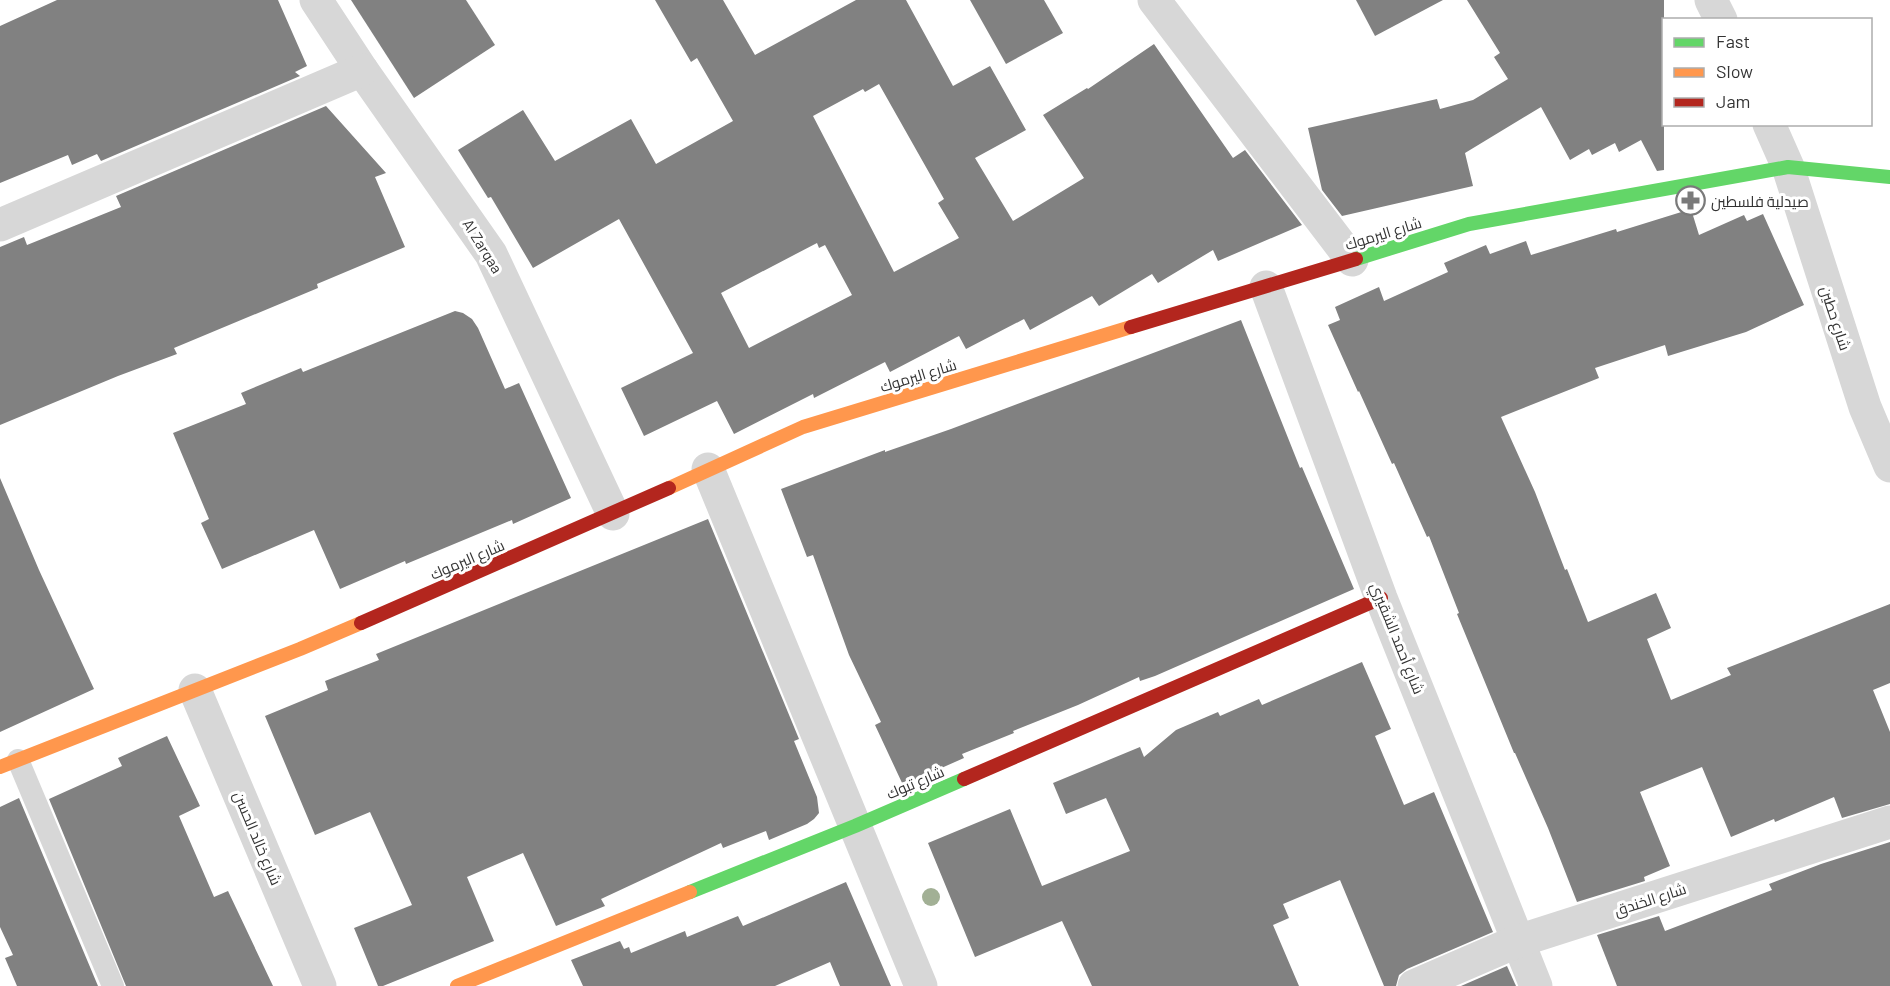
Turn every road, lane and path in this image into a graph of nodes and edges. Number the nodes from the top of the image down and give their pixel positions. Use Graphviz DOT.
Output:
graph roads {
  1 [pos="316,0"];
  2 [pos="1154,0"];
  3 [pos="1712,0"];
  4 [pos="1720,18"];
  5 [pos="362,70"];
  6 [pos="1770,126"];
  7 [pos="1788,167"];
  8 [pos="1890,177"];
  9 [pos="0,225"];
  10 [pos="1352,260"];
  11 [pos="1266,287"];
  12 [pos="1890,466"];
  13 [pos="708,469"];
  14 [pos="613,514"];
  15 [pos="1381,598"];
  16 [pos="195,690"];
  17 [pos="9,764"];
  18 [pos="1890,822"];
  19 [pos="855,826"];
  20 [pos="1518,941"];
  21 [pos="113,986"];
  22 [pos="320,986"];
  23 [pos="457,986"];
  24 [pos="921,986"];
  25 [pos="1414,986"];
  26 [pos="1536,986"];
  1 -- 5 [label="street, Al Zarqaa"];
  2 -- 10 [label="street"];
  3 -- 4 [label="street"];
  5 -- 9 [label="street"];
  5 -- 14 [label="street, Al Zarqaa"];
  6 -- 7 [label="street, شارع حطين"];
  7 -- 8 [label="street, شارع اليرموك"];
  7 -- 10 [label="street, شارع اليرموك"];
  7 -- 12 [label="street, شارع حطين"];
  10 -- 11 [label="street, شارع اليرموك"];
  11 -- 13 [label="street, شارع اليرموك"];
  11 -- 15 [label="street, شارع أحمد الشقيري"];
  13 -- 14 [label="street, شارع اليرموك"];
  13 -- 19 [label="street"];
  14 -- 16 [label="street, شارع اليرموك"];
  15 -- 19 [label="street, شارع تبوك"];
  15 -- 20 [label="street, شارع أحمد الشقيري"];
  16 -- 17 [label="street, شارع اليرموك"];
  16 -- 22 [label="street, شارع خالد الحسن"];
  17 -- 21 [label="lane"];
  18 -- 20 [label="street, شارع الخندق"];
  19 -- 23 [label="street, شارع تبوك"];
  19 -- 24 [label="street"];
  20 -- 25 [label="street, شارع الخندق"];
  20 -- 26 [label="street, شارع أحمد الشقيري"];
}
